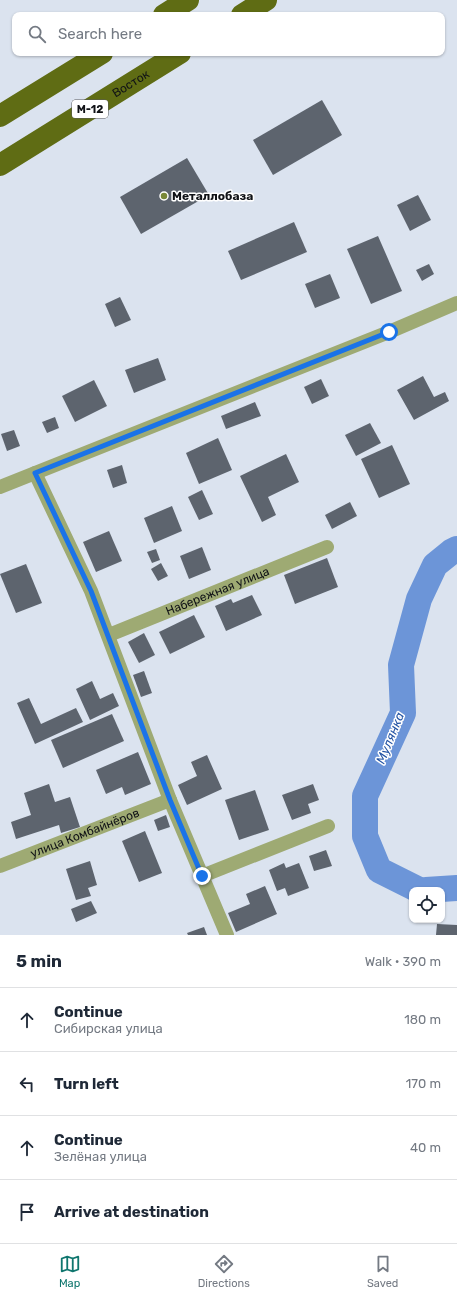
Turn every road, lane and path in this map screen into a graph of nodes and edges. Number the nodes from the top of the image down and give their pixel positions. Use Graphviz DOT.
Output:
graph roads {
  1 [pos="188,0"];
  2 [pos="266,0"];
  3 [pos="169,12"];
  4 [pos="247,12"];
  5 [pos="97,56"];
  6 [pos="175,56"];
  7 [pos="0,116"];
  8 [pos="0,165"];
  9 [pos="457,303"];
  10 [pos="35,473"];
  11 [pos="0,487"];
  12 [pos="327,547"];
  13 [pos="109,635"];
  14 [pos="170,800"];
  15 [pos="328,826"];
  16 [pos="0,866"];
  17 [pos="202,876"];
  18 [pos="227,935"];
  1 -- 3 [label="highway"];
  2 -- 4 [label="highway"];
  5 -- 7 [label="highway"];
  6 -- 8 [label="highway, Восток / М-12"];
  9 -- 10 [label="street"];
  10 -- 11 [label="street"];
  10 -- 13 [label="street"];
  12 -- 13 [label="street, Набережная улица"];
  13 -- 14 [label="street"];
  14 -- 16 [label="street, улица Комбайнёров"];
  14 -- 17 [label="street"];
  15 -- 17 [label="street"];
  17 -- 18 [label="street"];
}
